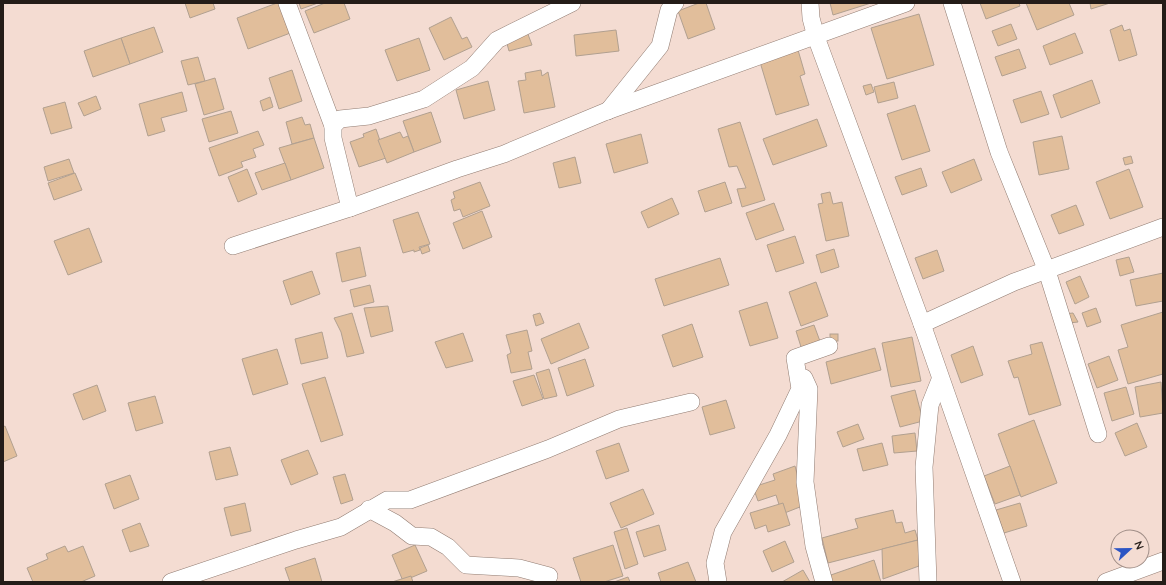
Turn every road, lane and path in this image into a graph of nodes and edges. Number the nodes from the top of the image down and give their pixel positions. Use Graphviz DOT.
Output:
graph roads {
  1 [pos="287,3"];
  2 [pos="572,3"];
  3 [pos="675,3"];
  4 [pos="810,3"];
  5 [pos="906,3"];
  6 [pos="952,3"];
  7 [pos="816,37"];
  8 [pos="607,111"];
  9 [pos="334,126"];
  10 [pos="350,208"];
  11 [pos="1163,227"];
  12 [pos="233,246"];
  13 [pos="1047,271"];
  14 [pos="922,324"];
  15 [pos="829,346"];
  16 [pos="795,358"];
  17 [pos="940,380"];
  18 [pos="691,402"];
  19 [pos="1098,434"];
  20 [pos="369,509"];
  21 [pos="1163,561"];
  22 [pos="549,576"];
  23 [pos="172,582"];
  24 [pos="718,582"];
  25 [pos="824,582"];
  26 [pos="928,582"];
  27 [pos="1012,582"];
  28 [pos="1106,582"];
  1 -- 9 [label="street"];
  2 -- 9 [label="street"];
  3 -- 8 [label="street"];
  4 -- 7 [label="street"];
  5 -- 7 [label="street"];
  6 -- 13 [label="street"];
  7 -- 8 [label="street"];
  7 -- 14 [label="street"];
  8 -- 10 [label="street"];
  9 -- 10 [label="street"];
  10 -- 12 [label="street"];
  11 -- 13 [label="street"];
  13 -- 14 [label="street"];
  13 -- 19 [label="street"];
  14 -- 17 [label="street"];
  15 -- 16 [label="street"];
  16 -- 24 [label="street"];
  16 -- 25 [label="street"];
  17 -- 26 [label="street"];
  17 -- 27 [label="street"];
  18 -- 20 [label="street"];
  20 -- 22 [label="street"];
  20 -- 23 [label="street"];
  21 -- 28 [label="street"];
}
